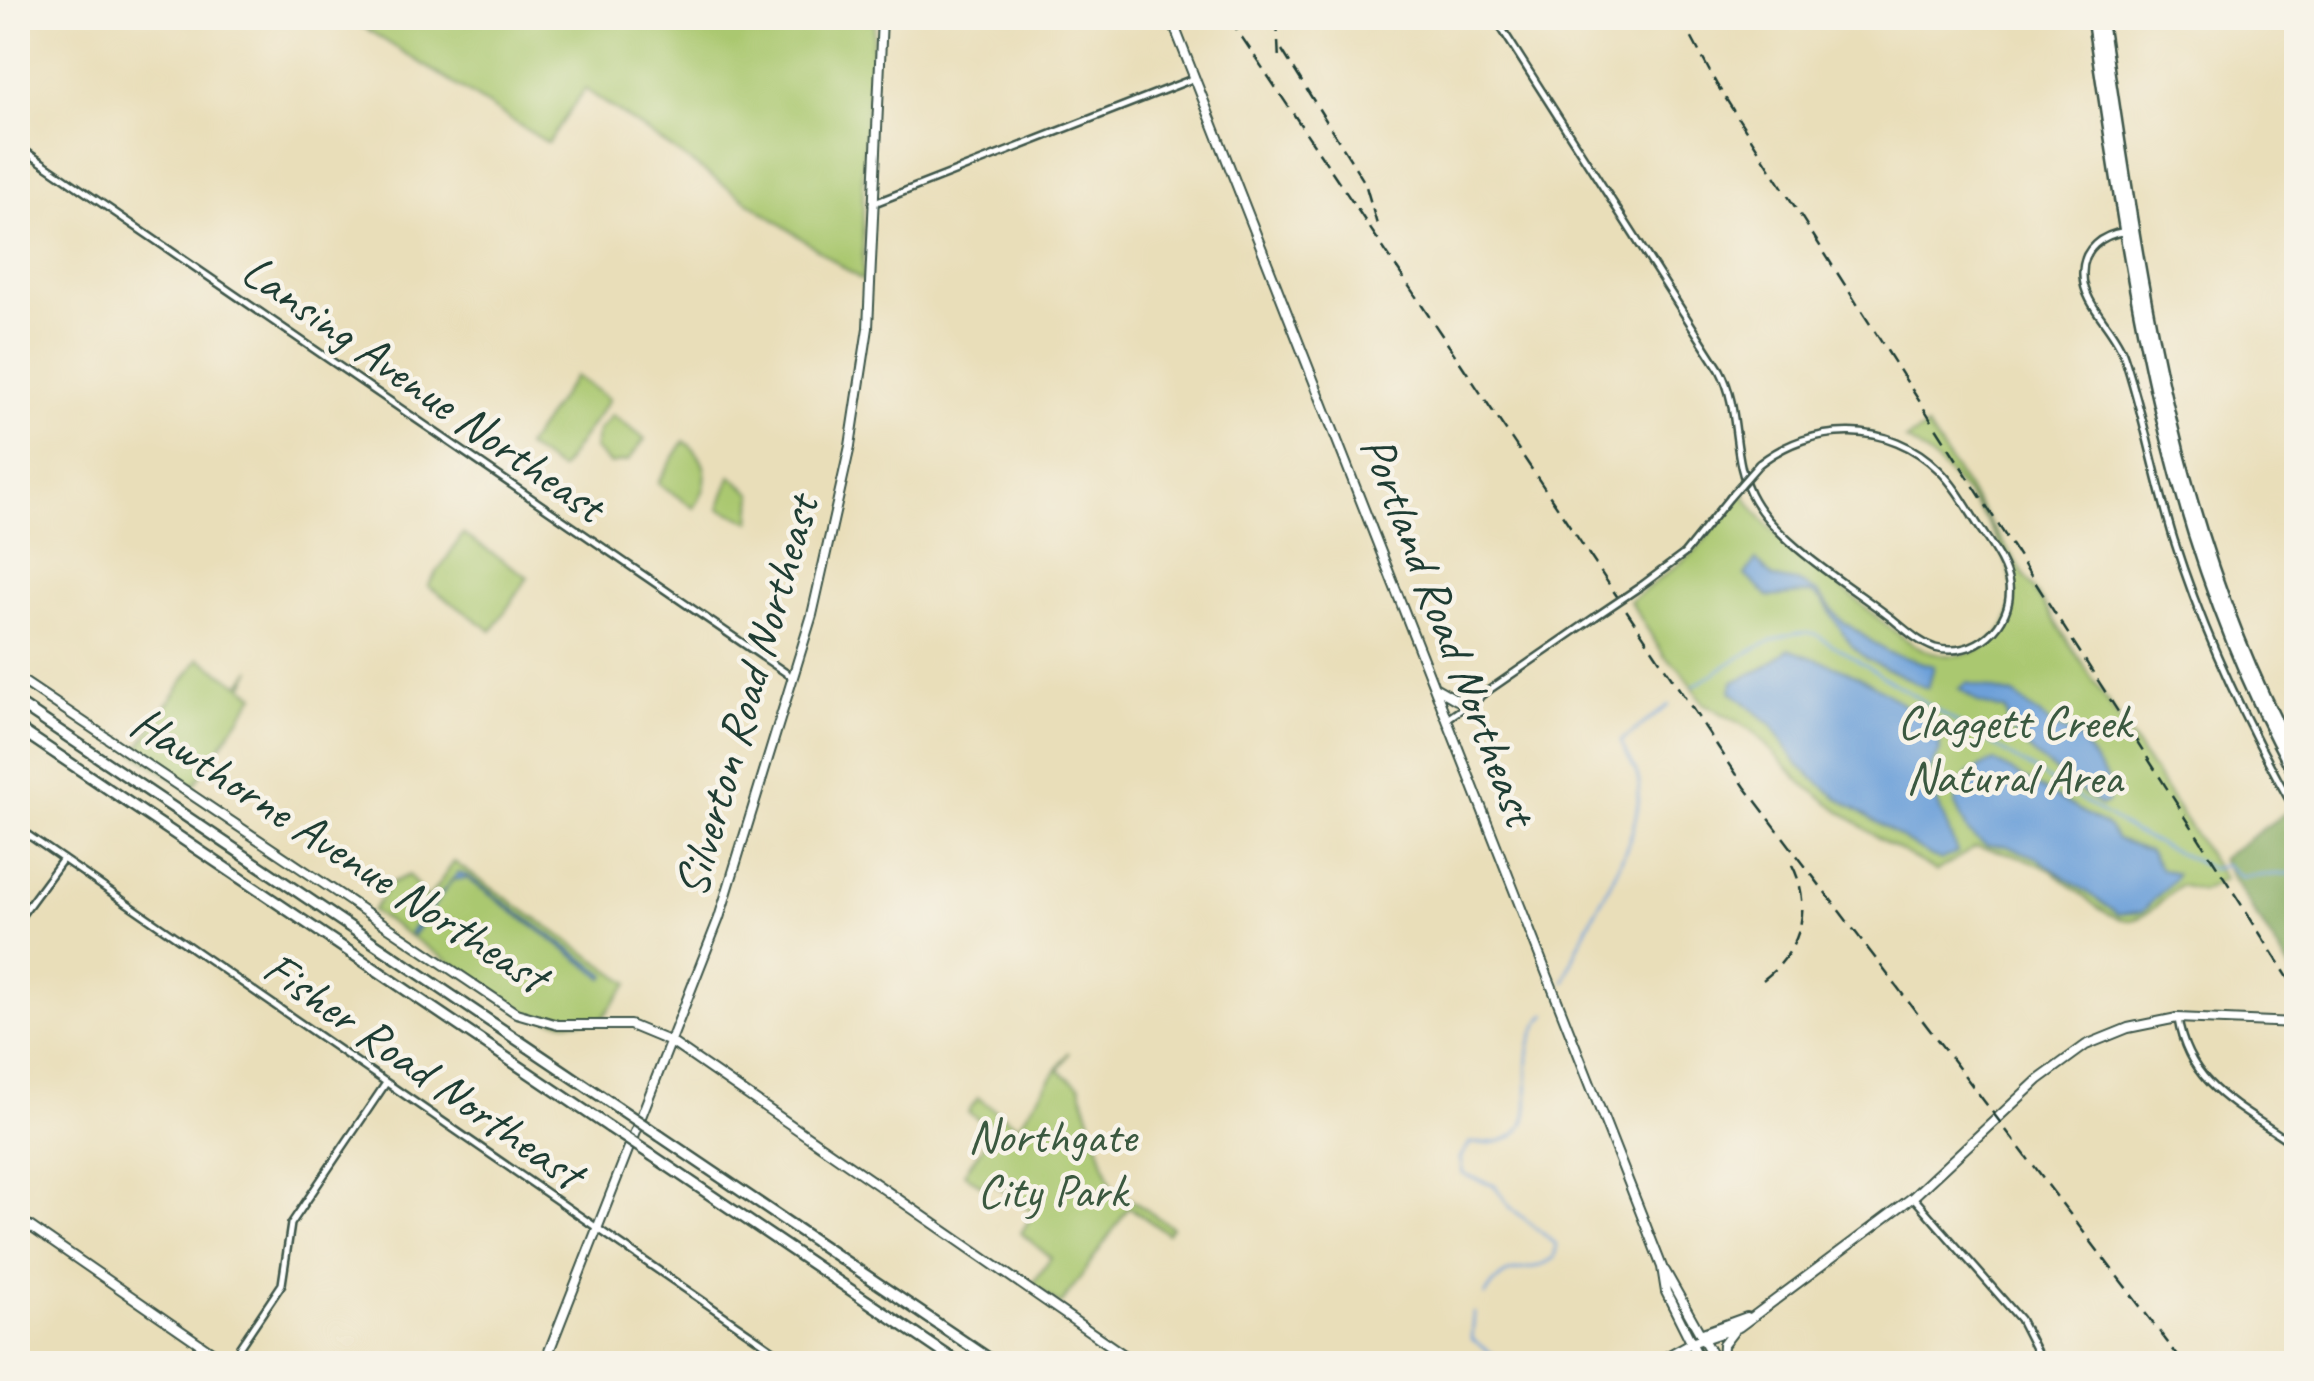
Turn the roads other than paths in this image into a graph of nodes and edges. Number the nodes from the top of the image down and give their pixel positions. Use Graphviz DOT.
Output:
graph roads {
  1 [pos="882,18"];
  2 [pos="1171,18"];
  3 [pos="1495,18"];
  4 [pos="2092,18"];
  5 [pos="2101,18"];
  6 [pos="1195,78"];
  7 [pos="18,146"];
  8 [pos="871,204"];
  9 [pos="2129,231"];
  10 [pos="18,678"];
  11 [pos="794,678"];
  12 [pos="1434,686"];
  13 [pos="1478,698"];
  14 [pos="18,702"];
  15 [pos="1447,719"];
  16 [pos="18,728"];
  17 [pos="2296,759"];
  18 [pos="2296,777"];
  19 [pos="2296,812"];
  20 [pos="18,828"];
  21 [pos="62,859"];
  22 [pos="18,920"];
  23 [pos="2177,1018"];
  24 [pos="2296,1023"];
  25 [pos="671,1042"];
  26 [pos="386,1083"];
  27 [pos="2296,1146"];
  28 [pos="1913,1197"];
  29 [pos="18,1218"];
  30 [pos="597,1228"];
  31 [pos="1662,1268"];
  32 [pos="1747,1318"];
  33 [pos="1734,1329"];
  34 [pos="1703,1337"];
  35 [pos="1691,1343"];
  36 [pos="229,1364"];
  37 [pos="544,1364"];
  38 [pos="794,1364"];
  39 [pos="960,1364"];
  40 [pos="997,1364"];
  41 [pos="1136,1364"];
  42 [pos="1653,1364"];
  43 [pos="1702,1364"];
  44 [pos="1719,1364"];
  45 [pos="2043,1364"];
  1 -- 8 [label="main road, Silverton Road Northeast"];
  2 -- 6 [label="main road, Portland Road Northeast"];
  3 -- 13 [label="street, bridge"];
  4 -- 9 [label="highway"];
  5 -- 9 [label="highway"];
  6 -- 8 [label="street"];
  6 -- 12 [label="main road, Portland Road Northeast"];
  7 -- 11 [label="street, Lansing Avenue Northeast"];
  8 -- 11 [label="main road, Silverton Road Northeast"];
  9 -- 17 [label="highway"];
  9 -- 18 [label="highway"];
  9 -- 19 [label="street"];
  10 -- 25 [label="main road, Hawthorne Avenue Northeast"];
  11 -- 25 [label="main road, Silverton Road Northeast"];
  12 -- 13 [label="main road"];
  12 -- 15 [label="main road, Portland Road Northeast"];
  13 -- 15 [label="street"];
  14 -- 40 [label="highway, bridge"];
  15 -- 31 [label="main road, Portland Road Northeast"];
  16 -- 39 [label="highway, bridge"];
  20 -- 21 [label="street, Fisher Road Northeast"];
  21 -- 22 [label="street"];
  21 -- 26 [label="street, Fisher Road Northeast"];
  23 -- 24 [label="main road"];
  23 -- 27 [label="street"];
  23 -- 28 [label="main road"];
  25 -- 30 [label="main road, Silverton Road Northeast"];
  25 -- 41 [label="main road, Hawthorne Avenue Northeast"];
  26 -- 30 [label="street, Fisher Road Northeast"];
  26 -- 36 [label="street"];
  28 -- 32 [label="main road"];
  28 -- 45 [label="street"];
  29 -- 36 [label="main road"];
  30 -- 37 [label="main road, Silverton Road Northeast"];
  30 -- 38 [label="street, Fisher Road Northeast"];
  31 -- 34 [label="main road, Portland Road Northeast"];
  31 -- 35 [label="main road, Portland Road Northeast"];
  32 -- 33 [label="main road"];
  32 -- 34 [label="main road"];
  33 -- 34 [label="main road"];
  33 -- 44 [label="main road"];
  34 -- 35 [label="main road"];
  34 -- 44 [label="main road, Portland Road Northeast"];
  35 -- 42 [label="main road"];
  35 -- 43 [label="main road, Portland Road Northeast"];
}
